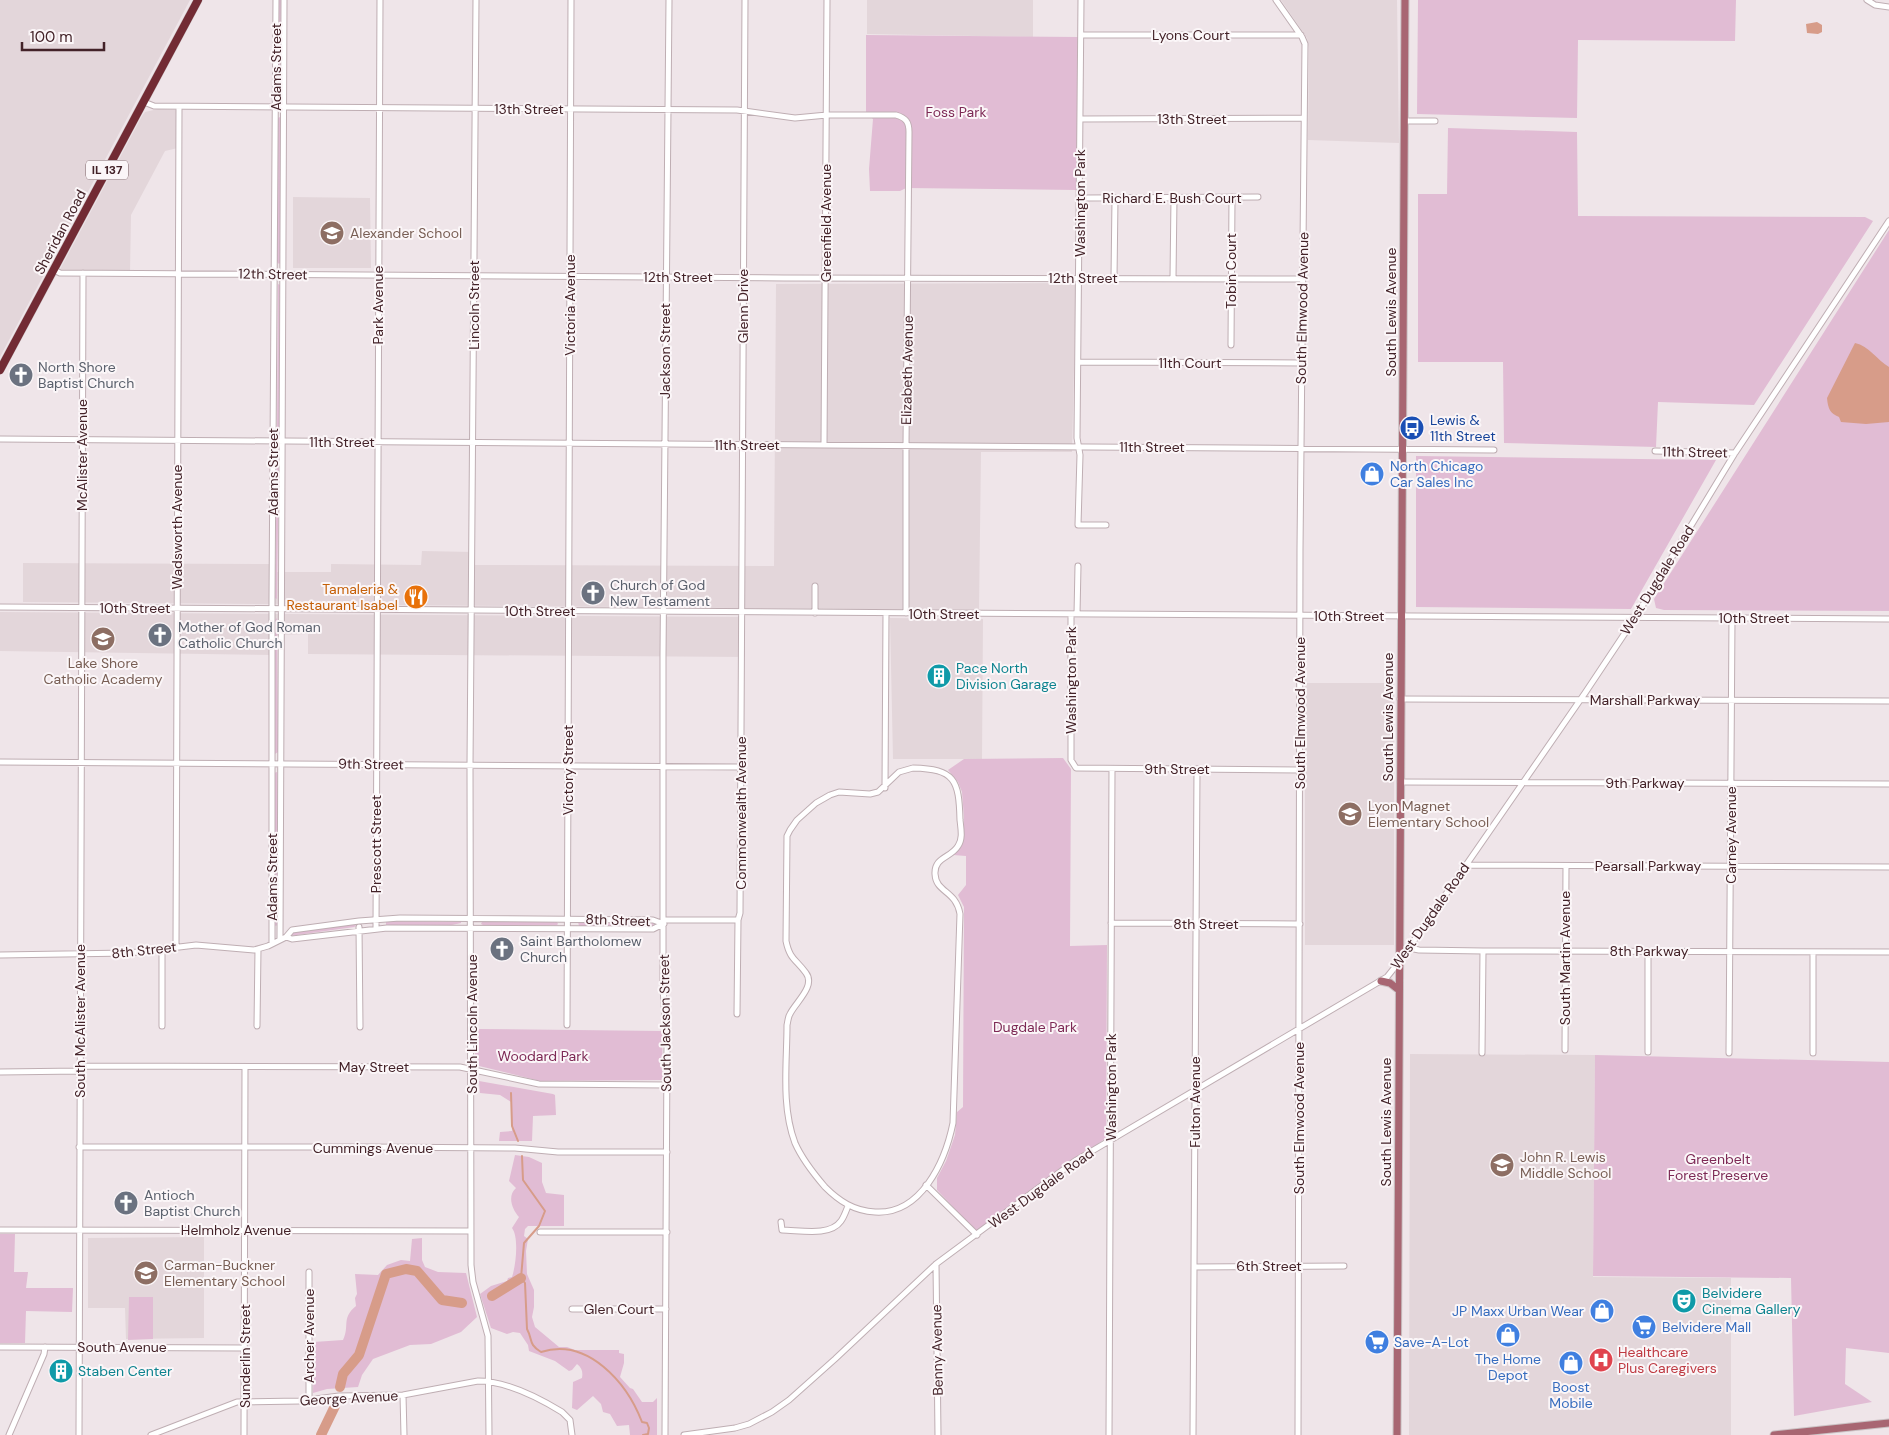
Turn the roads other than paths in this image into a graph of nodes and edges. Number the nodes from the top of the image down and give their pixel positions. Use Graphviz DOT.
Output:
graph roads {
  1 [pos="198,0"];
  2 [pos="276,0"];
  3 [pos="284,0"];
  4 [pos="380,0"];
  5 [pos="476,0"];
  6 [pos="572,0"];
  7 [pos="669,0"];
  8 [pos="746,0"];
  9 [pos="827,0"];
  10 [pos="1081,0"];
  11 [pos="1276,0"];
  12 [pos="1405,0"];
  13 [pos="1867,0"];
  14 [pos="1889,6"];
  15 [pos="1081,35"];
  16 [pos="1301,35"];
  17 [pos="144,102"];
  18 [pos="179,107"];
  19 [pos="276,107"];
  20 [pos="284,107"];
  21 [pos="380,108"];
  22 [pos="476,108"];
  23 [pos="571,109"];
  24 [pos="667,109"];
  25 [pos="745,110"];
  26 [pos="827,115"];
  27 [pos="1304,118"];
  28 [pos="1080,119"];
  29 [pos="1404,121"];
  30 [pos="1436,121"];
  31 [pos="909,126"];
  32 [pos="1232,197"];
  33 [pos="1258,197"];
  34 [pos="1086,198"];
  35 [pos="1174,198"];
  36 [pos="1115,199"];
  37 [pos="1889,220"];
  38 [pos="54,270"];
  39 [pos="83,273"];
  40 [pos="178,273"];
  41 [pos="274,274"];
  42 [pos="283,274"];
  43 [pos="379,275"];
  44 [pos="474,276"];
  45 [pos="570,276"];
  46 [pos="666,277"];
  47 [pos="743,277"];
  48 [pos="908,277"];
  49 [pos="826,278"];
  50 [pos="1079,278"];
  51 [pos="1114,278"];
  52 [pos="1173,278"];
  53 [pos="1231,279"];
  54 [pos="1302,279"];
  55 [pos="1231,345"];
  56 [pos="1078,362"];
  57 [pos="1302,363"];
  58 [pos="0,370"];
  59 [pos="0,439"];
  60 [pos="82,440"];
  61 [pos="177,441"];
  62 [pos="273,442"];
  63 [pos="282,442"];
  64 [pos="378,442"];
  65 [pos="474,443"];
  66 [pos="569,444"];
  67 [pos="665,444"];
  68 [pos="742,445"];
  69 [pos="824,445"];
  70 [pos="906,445"];
  71 [pos="1079,446"];
  72 [pos="1301,448"];
  73 [pos="1402,449"];
  74 [pos="1494,450"];
  75 [pos="1655,451"];
  76 [pos="1735,453"];
  77 [pos="1106,525"];
  78 [pos="1078,566"];
  79 [pos="815,586"];
  80 [pos="0,607"];
  81 [pos="81,607"];
  82 [pos="176,608"];
  83 [pos="272,608"];
  84 [pos="281,609"];
  85 [pos="377,609"];
  86 [pos="472,610"];
  87 [pos="568,611"];
  88 [pos="664,612"];
  89 [pos="742,612"];
  90 [pos="815,613"];
  91 [pos="886,613"];
  92 [pos="906,613"];
  93 [pos="1074,614"];
  94 [pos="1300,616"];
  95 [pos="1401,616"];
  96 [pos="1635,618"];
  97 [pos="1732,618"];
  98 [pos="1889,619"];
  99 [pos="1400,699"];
  100 [pos="1581,700"];
  101 [pos="1731,700"];
  102 [pos="1889,701"];
  103 [pos="1072,746"];
  104 [pos="0,762"];
  105 [pos="80,762"];
  106 [pos="176,762"];
  107 [pos="272,763"];
  108 [pos="281,763"];
  109 [pos="376,764"];
  110 [pos="470,765"];
  111 [pos="568,765"];
  112 [pos="664,766"];
  113 [pos="742,767"];
  114 [pos="1112,769"];
  115 [pos="1197,769"];
  116 [pos="1300,770"];
  117 [pos="1400,782"];
  118 [pos="1524,782"];
  119 [pos="1731,783"];
  120 [pos="1889,784"];
  121 [pos="885,788"];
  122 [pos="1466,865"];
  123 [pos="1566,866"];
  124 [pos="1730,866"];
  125 [pos="1889,867"];
  126 [pos="471,918"];
  127 [pos="376,919"];
  128 [pos="568,919"];
  129 [pos="738,920"];
  130 [pos="359,921"];
  131 [pos="664,922"];
  132 [pos="1112,923"];
  133 [pos="1196,924"];
  134 [pos="1300,924"];
  135 [pos="376,928"];
  136 [pos="471,928"];
  137 [pos="568,929"];
  138 [pos="360,930"];
  139 [pos="283,938"];
  140 [pos="272,944"];
  141 [pos="176,947"];
  142 [pos="1409,948"];
  143 [pos="162,949"];
  144 [pos="258,949"];
  145 [pos="1483,951"];
  146 [pos="1566,951"];
  147 [pos="1648,951"];
  148 [pos="1730,951"];
  149 [pos="1813,952"];
  150 [pos="1889,952"];
  151 [pos="0,955"];
  152 [pos="80,955"];
  153 [pos="1399,962"];
  154 [pos="1382,980"];
  155 [pos="1399,990"];
  156 [pos="737,1014"];
  157 [pos="568,1025"];
  158 [pos="162,1026"];
  159 [pos="258,1026"];
  160 [pos="360,1027"];
  161 [pos="1300,1030"];
  162 [pos="1565,1050"];
  163 [pos="1648,1052"];
  164 [pos="1482,1053"];
  165 [pos="1729,1053"];
  166 [pos="1813,1053"];
  167 [pos="245,1067"];
  168 [pos="80,1069"];
  169 [pos="472,1069"];
  170 [pos="0,1072"];
  171 [pos="667,1085"];
  172 [pos="1195,1091"];
  173 [pos="1110,1140"];
  174 [pos="79,1147"];
  175 [pos="246,1148"];
  176 [pos="472,1148"];
  177 [pos="667,1152"];
  178 [pos="926,1185"];
  179 [pos="848,1206"];
  180 [pos="781,1222"];
  181 [pos="0,1230"];
  182 [pos="79,1230"];
  183 [pos="245,1230"];
  184 [pos="471,1231"];
  185 [pos="540,1232"];
  186 [pos="667,1232"];
  187 [pos="977,1235"];
  188 [pos="936,1264"];
  189 [pos="1298,1266"];
  190 [pos="1344,1266"];
  191 [pos="1194,1267"];
  192 [pos="309,1272"];
  193 [pos="572,1309"];
  194 [pos="666,1309"];
  195 [pos="0,1347"];
  196 [pos="45,1347"];
  197 [pos="79,1348"];
  198 [pos="245,1348"];
  199 [pos="489,1381"];
  200 [pos="403,1394"];
  201 [pos="309,1399"];
  202 [pos="244,1401"];
  203 [pos="1889,1423"];
  204 [pos="9,1435"];
  205 [pos="79,1435"];
  206 [pos="151,1435"];
  207 [pos="244,1435"];
  208 [pos="404,1435"];
  209 [pos="489,1435"];
  210 [pos="572,1435"];
  211 [pos="665,1435"];
  212 [pos="684,1435"];
  213 [pos="938,1435"];
  214 [pos="1109,1435"];
  215 [pos="1193,1435"];
  216 [pos="1298,1435"];
  217 [pos="1397,1435"];
  218 [pos="1774,1435"];
  1 -- 17 [label="highway, Sheridan Road / IL 137"];
  2 -- 19 [label="street, Adams Street"];
  3 -- 20 [label="street, Adams Street"];
  4 -- 21 [label="street, Park Avenue"];
  5 -- 22 [label="street, Lincoln Street"];
  6 -- 23 [label="street, Victoria Avenue"];
  7 -- 24 [label="street, Jackson Street"];
  8 -- 25 [label="street, Glenn Drive"];
  9 -- 26 [label="street, Greenfield Avenue"];
  10 -- 15 [label="street, Washington Park"];
  11 -- 16 [label="street, South Elmwood Avenue"];
  12 -- 29 [label="main road, South Lewis Avenue"];
  13 -- 14 [label="street"];
  15 -- 16 [label="street, Lyons Court"];
  15 -- 28 [label="street, Washington Park"];
  16 -- 27 [label="street, South Elmwood Avenue"];
  17 -- 18 [label="street, 13th Street"];
  17 -- 38 [label="highway, Sheridan Road / IL 137"];
  18 -- 19 [label="street, 13th Street"];
  18 -- 40 [label="street, Wadsworth Avenue"];
  19 -- 20 [label="street, 13th Street"];
  19 -- 41 [label="street, Adams Street"];
  20 -- 21 [label="street, 13th Street"];
  20 -- 42 [label="street, Adams Street"];
  21 -- 22 [label="street, 13th Street"];
  21 -- 43 [label="street, Park Avenue"];
  22 -- 23 [label="street, 13th Street"];
  22 -- 44 [label="street, Lincoln Street"];
  23 -- 24 [label="street, 13th Street"];
  23 -- 45 [label="street, Victoria Avenue"];
  24 -- 25 [label="street, 13th Street"];
  24 -- 46 [label="street, Jackson Street"];
  25 -- 26 [label="street, 13th Street"];
  25 -- 47 [label="street, Glenn Drive"];
  26 -- 31 [label="street, 13th Street"];
  26 -- 49 [label="street, Greenfield Avenue"];
  27 -- 28 [label="street, 13th Street"];
  27 -- 54 [label="street, South Elmwood Avenue"];
  28 -- 50 [label="street, Washington Park"];
  29 -- 30 [label="street"];
  29 -- 73 [label="main road, South Lewis Avenue"];
  31 -- 48 [label="street, Elizabeth Avenue"];
  32 -- 33 [label="street, Richard E. Bush Court"];
  32 -- 35 [label="street, Richard E. Bush Court"];
  32 -- 53 [label="street, Tobin Court"];
  34 -- 36 [label="street, Richard E. Bush Court"];
  35 -- 36 [label="street, Richard E. Bush Court"];
  35 -- 52 [label="street"];
  36 -- 51 [label="street"];
  37 -- 76 [label="street, West Dugdale Road"];
  38 -- 39 [label="street, 12th Street"];
  38 -- 58 [label="highway, Sheridan Road / IL 137"];
  39 -- 40 [label="street, 12th Street"];
  39 -- 60 [label="street, McAlister Avenue"];
  40 -- 41 [label="street, 12th Street"];
  40 -- 61 [label="street, Wadsworth Avenue"];
  41 -- 42 [label="street, 12th Street"];
  41 -- 62 [label="street, Adams Street"];
  42 -- 43 [label="street, 12th Street"];
  42 -- 63 [label="street, Adams Street"];
  43 -- 44 [label="street, 12th Street"];
  43 -- 64 [label="street, Park Avenue"];
  44 -- 45 [label="street, 12th Street"];
  44 -- 65 [label="street, Lincoln Street"];
  45 -- 46 [label="street, 12th Street"];
  45 -- 66 [label="street, Victoria Avenue"];
  46 -- 47 [label="street, 12th Street"];
  46 -- 67 [label="street, Jackson Street"];
  47 -- 49 [label="street, 12th Street"];
  47 -- 68 [label="street, Glenn Drive"];
  48 -- 49 [label="street, 12th Street"];
  48 -- 50 [label="street, 12th Street"];
  48 -- 70 [label="street, Elizabeth Avenue"];
  49 -- 69 [label="street, Greenfield Avenue"];
  50 -- 51 [label="street, 12th Street"];
  50 -- 56 [label="street, Washington Park"];
  51 -- 52 [label="street, 12th Street"];
  52 -- 53 [label="street, 12th Street"];
  53 -- 54 [label="street, 12th Street"];
  53 -- 55 [label="street, Tobin Court"];
  54 -- 57 [label="street, South Elmwood Avenue"];
  56 -- 57 [label="street, 11th Court"];
  56 -- 71 [label="street, Washington Park"];
  57 -- 72 [label="street, South Elmwood Avenue"];
  59 -- 60 [label="street, 11th Street"];
  60 -- 61 [label="street, 11th Street"];
  60 -- 81 [label="street, McAlister Avenue"];
  61 -- 62 [label="street, 11th Street"];
  61 -- 82 [label="street, Wadsworth Avenue"];
  62 -- 63 [label="street, 11th Street"];
  62 -- 83 [label="street, Adams Street"];
  63 -- 64 [label="street, 11th Street"];
  63 -- 84 [label="street, Adams Street"];
  64 -- 65 [label="street, 11th Street"];
  64 -- 85 [label="street, Park Avenue"];
  65 -- 66 [label="street, 11th Street"];
  65 -- 86 [label="street, Lincoln Street"];
  66 -- 67 [label="street, 11th Street"];
  66 -- 87 [label="street, Victoria Avenue"];
  67 -- 68 [label="street, 11th Street"];
  67 -- 88 [label="street, Jackson Street"];
  68 -- 69 [label="street, 11th Street"];
  68 -- 89 [label="street, Glenn Drive"];
  69 -- 70 [label="street, 11th Street"];
  70 -- 71 [label="street, 11th Street"];
  70 -- 92 [label="street, Elizabeth Avenue"];
  71 -- 72 [label="street, 11th Street"];
  71 -- 77 [label="street, Washington Park"];
  72 -- 73 [label="street, 11th Street"];
  72 -- 94 [label="street, South Elmwood Avenue"];
  73 -- 74 [label="street, 11th Street"];
  73 -- 95 [label="main road, South Lewis Avenue"];
  75 -- 76 [label="street, 11th Street"];
  76 -- 96 [label="street, West Dugdale Road"];
  78 -- 93 [label="street, Washington Park"];
  79 -- 90 [label="street"];
  80 -- 81 [label="street, 10th Street"];
  81 -- 82 [label="street, 10th Street"];
  81 -- 105 [label="street, South McAlister Avenue"];
  82 -- 83 [label="street, 10th Street"];
  82 -- 106 [label="street, Wadsworth Avenue"];
  83 -- 84 [label="street, 10th Street"];
  83 -- 107 [label="street, Adams Street"];
  84 -- 85 [label="street, 10th Street"];
  84 -- 108 [label="street, Adams Street"];
  85 -- 86 [label="street, 10th Street"];
  85 -- 109 [label="street, Prescott Street"];
  86 -- 87 [label="street, 10th Street"];
  86 -- 110 [label="street, South Lincoln Avenue"];
  87 -- 88 [label="street, 10th Street"];
  87 -- 111 [label="street, Victory Street"];
  88 -- 89 [label="street, 10th Street"];
  88 -- 112 [label="street, South Jackson Street"];
  89 -- 90 [label="street, 10th Street"];
  89 -- 113 [label="street, Commonwealth Avenue"];
  90 -- 91 [label="street, 10th Street"];
  91 -- 92 [label="street, 10th Street"];
  91 -- 121 [label="street"];
  92 -- 93 [label="street, 10th Street"];
  93 -- 94 [label="street, 10th Street"];
  93 -- 103 [label="street, Washington Park"];
  94 -- 95 [label="street, 10th Street"];
  94 -- 116 [label="street, South Elmwood Avenue"];
  95 -- 96 [label="street, 10th Street"];
  95 -- 99 [label="main road, South Lewis Avenue"];
  96 -- 97 [label="street, 10th Street"];
  96 -- 100 [label="street, West Dugdale Road"];
  97 -- 98 [label="street, 10th Street"];
  97 -- 101 [label="street, Carney Avenue"];
  99 -- 100 [label="street, Marshall Parkway"];
  99 -- 117 [label="main road, South Lewis Avenue"];
  100 -- 101 [label="street, Marshall Parkway"];
  100 -- 118 [label="street, West Dugdale Road"];
  101 -- 102 [label="street, Marshall Parkway"];
  101 -- 119 [label="street, Carney Avenue"];
  103 -- 114 [label="street, 9th Street"];
  104 -- 105 [label="street, 9th Street"];
  105 -- 106 [label="street, 9th Street"];
  105 -- 152 [label="street, South McAlister Avenue"];
  106 -- 107 [label="street, 9th Street"];
  106 -- 141 [label="street, Wadsworth Avenue"];
  107 -- 108 [label="street, 9th Street"];
  107 -- 140 [label="street, Adams Street"];
  108 -- 109 [label="street, 9th Street"];
  108 -- 139 [label="street, Adams Street"];
  109 -- 110 [label="street, 9th Street"];
  109 -- 127 [label="street, Prescott Street"];
  110 -- 111 [label="street, 9th Street"];
  110 -- 126 [label="street, South Lincoln Avenue"];
  111 -- 112 [label="street, 9th Street"];
  111 -- 128 [label="street, Victory Street"];
  112 -- 113 [label="street, 9th Street"];
  112 -- 131 [label="street, South Jackson Street"];
  113 -- 129 [label="street, Commonwealth Avenue"];
  114 -- 115 [label="street, 9th Street"];
  114 -- 132 [label="street, Washington Park"];
  115 -- 116 [label="street, 9th Street"];
  115 -- 133 [label="street, Fulton Avenue"];
  116 -- 134 [label="street, South Elmwood Avenue"];
  117 -- 118 [label="street, 9th Parkway"];
  117 -- 153 [label="main road, South Lewis Avenue"];
  118 -- 119 [label="street, 9th Parkway"];
  118 -- 122 [label="street, West Dugdale Road"];
  119 -- 120 [label="street, 9th Parkway"];
  119 -- 124 [label="street, Carney Avenue"];
  121 -- 178 [label="street"];
  121 -- 179 [label="street"];
  122 -- 123 [label="street, Pearsall Parkway"];
  122 -- 142 [label="street, West Dugdale Road"];
  123 -- 124 [label="street, Pearsall Parkway"];
  123 -- 146 [label="street, South Martin Avenue"];
  124 -- 125 [label="street, Pearsall Parkway"];
  124 -- 148 [label="street, Carney Avenue"];
  126 -- 127 [label="street, 8th Street"];
  126 -- 128 [label="street, 8th Street"];
  126 -- 136 [label="street, South Lincoln Avenue"];
  127 -- 130 [label="street, 8th Street"];
  127 -- 135 [label="street, Prescott Street"];
  128 -- 131 [label="street, 8th Street"];
  128 -- 137 [label="street, Victory Street"];
  129 -- 131 [label="street, 8th Street"];
  129 -- 156 [label="street, Commonwealth Avenue"];
  130 -- 138 [label="street"];
  130 -- 139 [label="street, 8th Street"];
  131 -- 137 [label="street, 8th Street"];
  131 -- 171 [label="street, South Jackson Street"];
  132 -- 133 [label="street, 8th Street"];
  132 -- 173 [label="street, Washington Park"];
  133 -- 134 [label="street, 8th Street"];
  133 -- 172 [label="street, Fulton Avenue"];
  134 -- 161 [label="street, South Elmwood Avenue"];
  135 -- 136 [label="street, 8th Street"];
  135 -- 138 [label="street, 8th Street"];
  136 -- 137 [label="street, 8th Street"];
  136 -- 169 [label="street, South Lincoln Avenue"];
  137 -- 157 [label="street, Victory Street"];
  138 -- 139 [label="street, 8th Street"];
  138 -- 160 [label="street"];
  139 -- 140 [label="street, 8th Street"];
  140 -- 144 [label="street, 8th Street"];
  141 -- 143 [label="street, 8th Street"];
  141 -- 144 [label="street, 8th Street"];
  142 -- 145 [label="street, 8th Parkway"];
  142 -- 153 [label="street, West Dugdale Road"];
  143 -- 152 [label="street, 8th Street"];
  143 -- 158 [label="street"];
  144 -- 159 [label="street"];
  145 -- 146 [label="street, 8th Parkway"];
  145 -- 164 [label="street"];
  146 -- 147 [label="street, 8th Parkway"];
  146 -- 162 [label="street, South Martin Avenue"];
  147 -- 148 [label="street, 8th Parkway"];
  147 -- 163 [label="street"];
  148 -- 149 [label="street, 8th Parkway"];
  148 -- 165 [label="street, Carney Avenue"];
  149 -- 150 [label="street, 8th Parkway"];
  149 -- 166 [label="street"];
  151 -- 152 [label="street, 8th Street"];
  152 -- 168 [label="street, South McAlister Avenue"];
  153 -- 154 [label="street, West Dugdale Road"];
  153 -- 155 [label="main road, South Lewis Avenue"];
  154 -- 155 [label="main road"];
  154 -- 161 [label="street, West Dugdale Road"];
  155 -- 217 [label="main road, South Lewis Avenue"];
  161 -- 172 [label="street, West Dugdale Road"];
  161 -- 189 [label="street, South Elmwood Avenue"];
  167 -- 168 [label="street, May Street"];
  167 -- 169 [label="street, May Street"];
  167 -- 175 [label="street, Sunderlin Street"];
  168 -- 170 [label="street, May Street"];
  168 -- 174 [label="street, South McAlister Avenue"];
  169 -- 171 [label="street, May Street"];
  169 -- 176 [label="street, South Lincoln Avenue"];
  171 -- 177 [label="street, South Jackson Street"];
  172 -- 173 [label="street, West Dugdale Road"];
  172 -- 191 [label="street, Fulton Avenue"];
  173 -- 187 [label="street, West Dugdale Road"];
  173 -- 214 [label="street, Washington Park"];
  174 -- 175 [label="street, Cummings Avenue"];
  174 -- 182 [label="street, South McAlister Avenue"];
  175 -- 176 [label="street, Cummings Avenue"];
  175 -- 183 [label="street, Sunderlin Street"];
  176 -- 177 [label="street, Cummings Avenue"];
  176 -- 184 [label="street, South Lincoln Avenue"];
  177 -- 186 [label="street, South Jackson Street"];
  178 -- 179 [label="street"];
  178 -- 187 [label="street"];
  179 -- 180 [label="street"];
  181 -- 182 [label="street, Helmholz Avenue"];
  182 -- 183 [label="street, Helmholz Avenue"];
  182 -- 197 [label="street, South McAlister Avenue"];
  183 -- 184 [label="street, Helmholz Avenue"];
  183 -- 198 [label="street, Sunderlin Street"];
  184 -- 199 [label="street, South Lincoln Avenue"];
  185 -- 186 [label="street"];
  186 -- 194 [label="street, South Jackson Street"];
  187 -- 188 [label="street, West Dugdale Road"];
  188 -- 212 [label="street, West Dugdale Road"];
  188 -- 213 [label="street, Benny Avenue"];
  189 -- 190 [label="street, 6th Street"];
  189 -- 191 [label="street, 6th Street"];
  189 -- 216 [label="street, South Elmwood Avenue"];
  191 -- 215 [label="street, Fulton Avenue"];
  192 -- 201 [label="street, Archer Avenue"];
  193 -- 194 [label="street, Glen Court"];
  194 -- 211 [label="street, South Jackson Street"];
  195 -- 196 [label="street, South Avenue"];
  196 -- 197 [label="street, South Avenue"];
  196 -- 204 [label="street"];
  197 -- 198 [label="street, South Avenue"];
  197 -- 205 [label="street, South McAlister Avenue"];
  198 -- 202 [label="street, Sunderlin Street"];
  199 -- 200 [label="street, George Avenue"];
  199 -- 209 [label="street, South Lincoln Avenue"];
  199 -- 210 [label="street, George Avenue"];
  200 -- 201 [label="street, George Avenue"];
  200 -- 208 [label="street"];
  201 -- 202 [label="street, George Avenue"];
  202 -- 206 [label="street, George Avenue"];
  202 -- 207 [label="street, Sunderlin Street"];
  203 -- 218 [label="main road"];
}
